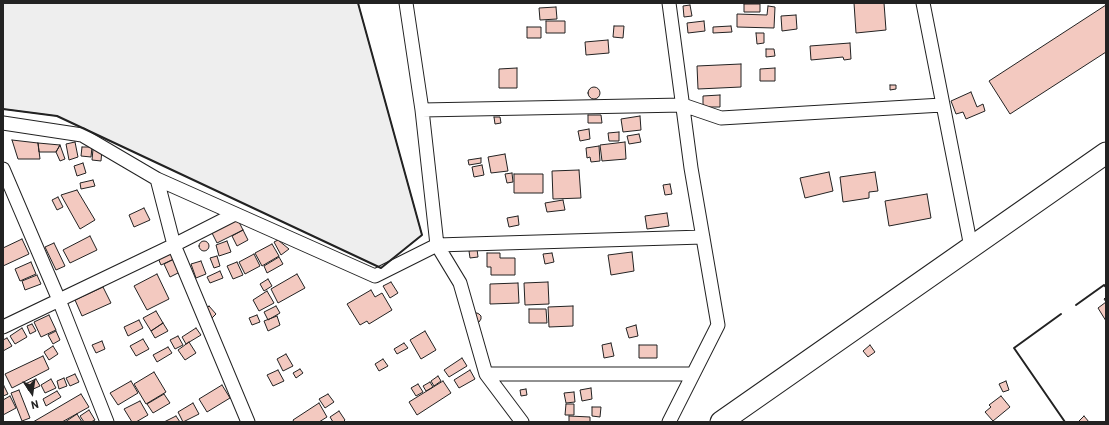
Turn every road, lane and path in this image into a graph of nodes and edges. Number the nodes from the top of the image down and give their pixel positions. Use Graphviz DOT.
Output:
graph roads {
  1 [pos="406,3"];
  2 [pos="669,3"];
  3 [pos="923,3"];
  4 [pos="683,105"];
  5 [pos="942,105"];
  6 [pos="422,110"];
  7 [pos="3,123"];
  8 [pos="1106,153"];
  9 [pos="3,169"];
  10 [pos="157,179"];
  11 [pos="235,214"];
  12 [pos="703,236"];
  13 [pos="174,245"];
  14 [pos="437,245"];
  15 [pos="971,247"];
  16 [pos="59,300"];
  17 [pos="3,327"];
  18 [pos="486,374"];
  19 [pos="693,374"];
  20 [pos="107,422"];
  21 [pos="248,422"];
  22 [pos="522,422"];
  23 [pos="669,422"];
  24 [pos="721,422"];
  1 -- 6 [label="street"];
  2 -- 4 [label="street"];
  3 -- 5 [label="street"];
  4 -- 5 [label="street"];
  4 -- 6 [label="street"];
  4 -- 12 [label="street"];
  5 -- 15 [label="street"];
  6 -- 14 [label="street"];
  7 -- 10 [label="street"];
  8 -- 15 [label="main road"];
  9 -- 16 [label="street"];
  10 -- 11 [label="street"];
  10 -- 13 [label="street"];
  11 -- 13 [label="street"];
  11 -- 14 [label="street"];
  12 -- 14 [label="street"];
  12 -- 19 [label="street"];
  13 -- 16 [label="street"];
  13 -- 21 [label="street"];
  14 -- 18 [label="street"];
  15 -- 24 [label="main road"];
  16 -- 17 [label="street"];
  16 -- 20 [label="street"];
  18 -- 19 [label="street"];
  18 -- 22 [label="street"];
  19 -- 23 [label="street"];
}
